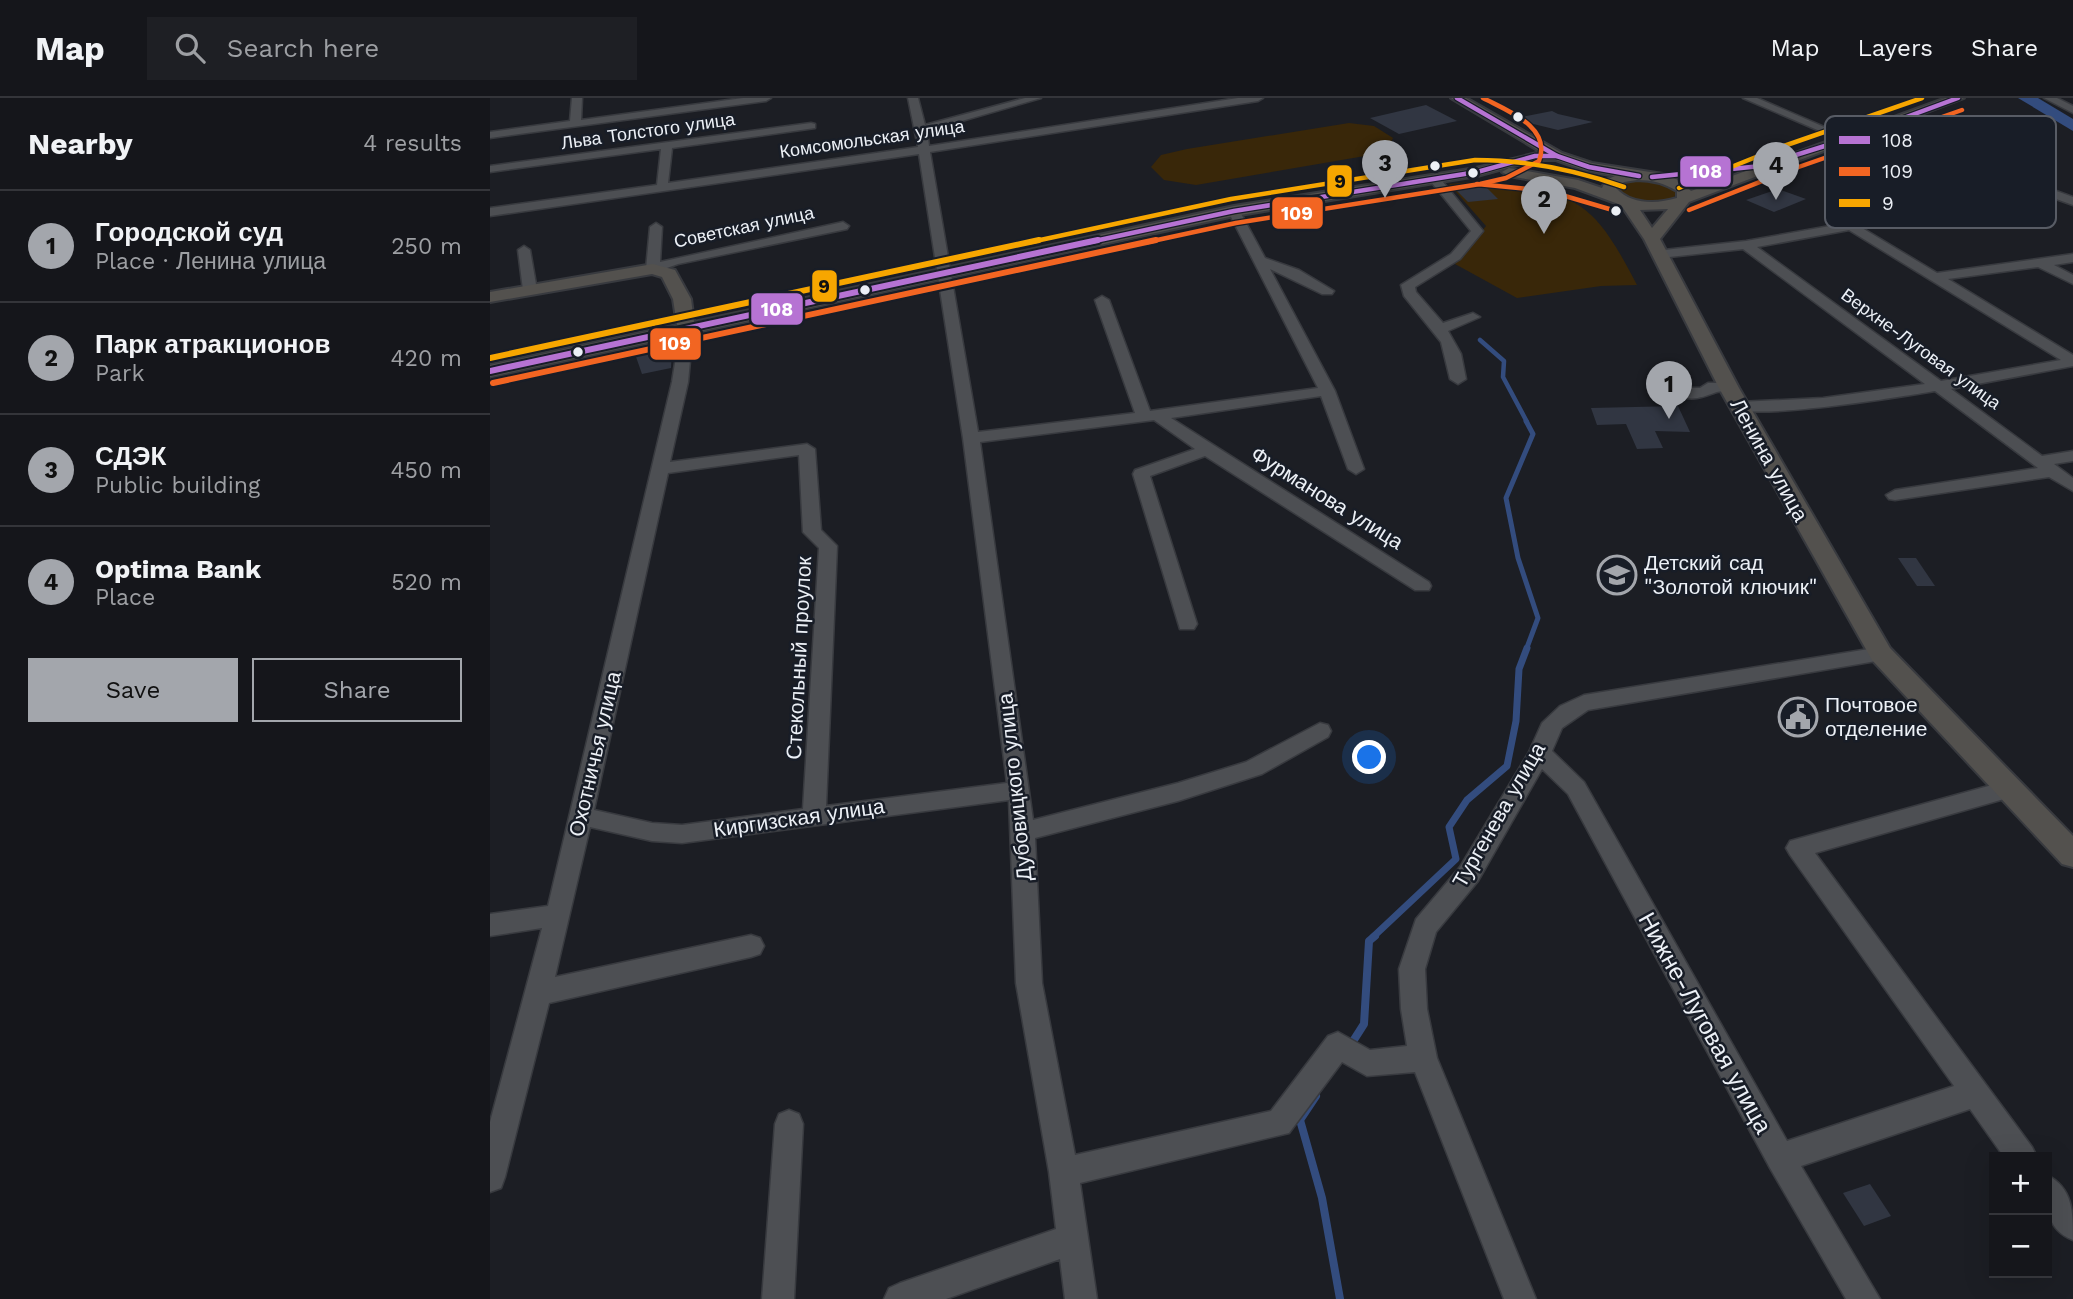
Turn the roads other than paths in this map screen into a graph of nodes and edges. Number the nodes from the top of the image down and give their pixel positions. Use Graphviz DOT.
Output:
graph roads {
  1 [pos="578,98"];
  2 [pos="766,98"];
  3 [pos="913,98"];
  4 [pos="1036,98"];
  5 [pos="1258,98"];
  6 [pos="1457,98"];
  7 [pos="1748,98"];
  8 [pos="1958,98"];
  9 [pos="2049,98"];
  10 [pos="687,103"];
  11 [pos="2073,110"];
  12 [pos="1908,116"];
  13 [pos="575,124"];
  14 [pos="811,126"];
  15 [pos="920,128"];
  16 [pos="1825,130"];
  17 [pos="1518,131"];
  18 [pos="490,135"];
  19 [pos="667,146"];
  20 [pos="1825,146"];
  21 [pos="922,150"];
  22 [pos="1528,157"];
  23 [pos="1563,158"];
  24 [pos="1761,166"];
  25 [pos="490,169"];
  26 [pos="1506,169"];
  27 [pos="1478,172"];
  28 [pos="1543,173"];
  29 [pos="1646,176"];
  30 [pos="1434,178"];
  31 [pos="1578,184"];
  32 [pos="662,187"];
  33 [pos="1600,191"];
  34 [pos="2056,194"];
  35 [pos="1623,200"];
  36 [pos="1683,200"];
  37 [pos="2073,201"];
  38 [pos="1234,211"];
  39 [pos="490,212"];
  40 [pos="843,226"];
  41 [pos="656,228"];
  42 [pos="1846,228"];
  43 [pos="1854,228"];
  44 [pos="1652,241"];
  45 [pos="1746,244"];
  46 [pos="524,250"];
  47 [pos="2073,258"];
  48 [pos="1259,260"];
  49 [pos="2041,263"];
  50 [pos="653,269"];
  51 [pos="944,274"];
  52 [pos="1936,277"];
  53 [pos="2073,280"];
  54 [pos="530,290"];
  55 [pos="1327,291"];
  56 [pos="490,297"];
  57 [pos="1102,300"];
  58 [pos="1473,317"];
  59 [pos="686,328"];
  60 [pos="1442,328"];
  61 [pos="2073,362"];
  62 [pos="490,371"];
  63 [pos="1458,379"];
  64 [pos="1939,386"];
  65 [pos="1327,391"];
  66 [pos="1684,393"];
  67 [pos="1734,398"];
  68 [pos="1151,416"];
  69 [pos="971,438"];
  70 [pos="1207,450"];
  71 [pos="2073,456"];
  72 [pos="2046,466"];
  73 [pos="658,469"];
  74 [pos="1356,469"];
  75 [pos="2073,486"];
  76 [pos="1895,495"];
  77 [pos="1422,586"];
  78 [pos="1187,624"];
  79 [pos="1881,654"];
  80 [pos="1320,731"];
  81 [pos="1540,753"];
  82 [pos="2010,789"];
  83 [pos="1018,790"];
  84 [pos="581,816"];
  85 [pos="814,816"];
  86 [pos="1023,832"];
  87 [pos="2073,855"];
  88 [pos="558,915"];
  89 [pos="490,925"];
  90 [pos="751,946"];
  91 [pos="538,993"];
  92 [pos="1423,1058"];
  93 [pos="1973,1094"];
  94 [pos="789,1124"];
  95 [pos="2018,1152"];
  96 [pos="1780,1158"];
  97 [pos="1064,1172"];
  98 [pos="490,1177"];
  99 [pos="2052,1197"];
  100 [pos="2073,1224"];
  101 [pos="1073,1239"];
  102 [pos="778,1299"];
  103 [pos="900,1299"];
  104 [pos="1081,1299"];
  105 [pos="1520,1299"];
  106 [pos="1864,1299"];
  1 -- 13 [label="street"];
  2 -- 10 [label="street"];
  3 -- 15 [label="street, Дубовицкого улица"];
  4 -- 15 [label="street"];
  5 -- 21 [label="street, Комсомольская улица"];
  6 -- 17 [label="main road"];
  7 -- 16 [label="street"];
  8 -- 12 [label="main road"];
  9 -- 11 [label="street"];
  10 -- 13 [label="street"];
  13 -- 18 [label="street"];
  14 -- 19 [label="street, Льва Толстого улица"];
  15 -- 21 [label="street, Дубовицкого улица"];
  17 -- 22 [label="main road"];
  17 -- 23 [label="main road"];
  19 -- 25 [label="street, Льва Толстого улица"];
  19 -- 32 [label="street"];
  20 -- 24 [label="main road"];
  21 -- 32 [label="street, Комсомольская улица"];
  21 -- 51 [label="street, Дубовицкого улица"];
  22 -- 23 [label="main road"];
  22 -- 26 [label="main road"];
  22 -- 28 [label="main road"];
  23 -- 28 [label="main road"];
  23 -- 29 [label="main road"];
  24 -- 29 [label="main road"];
  24 -- 36 [label="main road"];
  26 -- 27 [label="main road"];
  26 -- 28 [label="main road"];
  26 -- 31 [label="main road"];
  27 -- 30 [label="main road"];
  28 -- 31 [label="main road"];
  29 -- 35 [label="main road"];
  29 -- 36 [label="main road"];
  30 -- 38 [label="main road"];
  30 -- 60 [label="street"];
  31 -- 33 [label="main road"];
  32 -- 39 [label="street, Комсомольская улица"];
  33 -- 35 [label="main road"];
  33 -- 44 [label="main road"];
  34 -- 37 [label="street"];
  35 -- 36 [label="main road"];
  35 -- 44 [label="main road, Ленина улица"];
  36 -- 44 [label="main road"];
  38 -- 48 [label="street"];
  38 -- 51 [label="main road"];
  40 -- 50 [label="street, Советская улица"];
  41 -- 50 [label="street, Советская улица"];
  42 -- 45 [label="street"];
  43 -- 52 [label="street"];
  44 -- 45 [label="street"];
  44 -- 67 [label="main road, Ленина улица"];
  45 -- 64 [label="street, Верхне-Луговая улица"];
  46 -- 54 [label="street"];
  47 -- 49 [label="street"];
  48 -- 55 [label="street"];
  48 -- 65 [label="street"];
  49 -- 52 [label="street"];
  49 -- 53 [label="street"];
  50 -- 54 [label="main road, Советская улица"];
  50 -- 59 [label="main road, Советская улица"];
  51 -- 59 [label="main road"];
  51 -- 69 [label="street, Дубовицкого улица"];
  52 -- 61 [label="street"];
  54 -- 56 [label="main road, Советская улица"];
  57 -- 68 [label="street"];
  58 -- 60 [label="street"];
  59 -- 62 [label="main road"];
  59 -- 73 [label="street, Охотничья улица"];
  60 -- 63 [label="street"];
  61 -- 64 [label="street"];
  64 -- 67 [label="street"];
  64 -- 72 [label="street, Верхне-Луговая улица"];
  65 -- 68 [label="street"];
  65 -- 74 [label="street"];
  66 -- 67 [label="street"];
  67 -- 79 [label="main road, Ленина улица"];
  68 -- 69 [label="street"];
  68 -- 70 [label="street, Фурманова улица"];
  69 -- 83 [label="street, Дубовицкого улица"];
  70 -- 77 [label="street, Фурманова улица"];
  70 -- 78 [label="street"];
  71 -- 72 [label="street"];
  72 -- 75 [label="street, Верхне-Луговая улица"];
  72 -- 76 [label="street"];
  73 -- 84 [label="street, Охотничья улица"];
  73 -- 85 [label="street, Стекольный проулок"];
  79 -- 81 [label="street, Тургенева улица"];
  79 -- 82 [label="main road, Ленина улица"];
  80 -- 86 [label="street"];
  81 -- 92 [label="street, Тургенева улица"];
  81 -- 96 [label="street, Нижне-Луговая улица"];
  82 -- 87 [label="main road, Ленина улица"];
  82 -- 93 [label="street"];
  83 -- 85 [label="street, Киргизская улица"];
  83 -- 86 [label="street, Дубовицкого улица"];
  84 -- 85 [label="street, Киргизская улица"];
  84 -- 88 [label="street, Охотничья улица"];
  86 -- 97 [label="street, Дубовицкого улица"];
  88 -- 89 [label="street"];
  88 -- 91 [label="street, Охотничья улица"];
  90 -- 91 [label="street"];
  91 -- 98 [label="street, Охотничья улица"];
  92 -- 97 [label="street"];
  92 -- 105 [label="street, Тургенева улица"];
  93 -- 95 [label="street"];
  93 -- 96 [label="street"];
  94 -- 102 [label="street"];
  96 -- 106 [label="street, Нижне-Луговая улица"];
  97 -- 101 [label="street, Дубовицкого улица"];
  99 -- 100 [label="street"];
  101 -- 103 [label="street"];
  101 -- 104 [label="street, Дубовицкого улица"];
}
